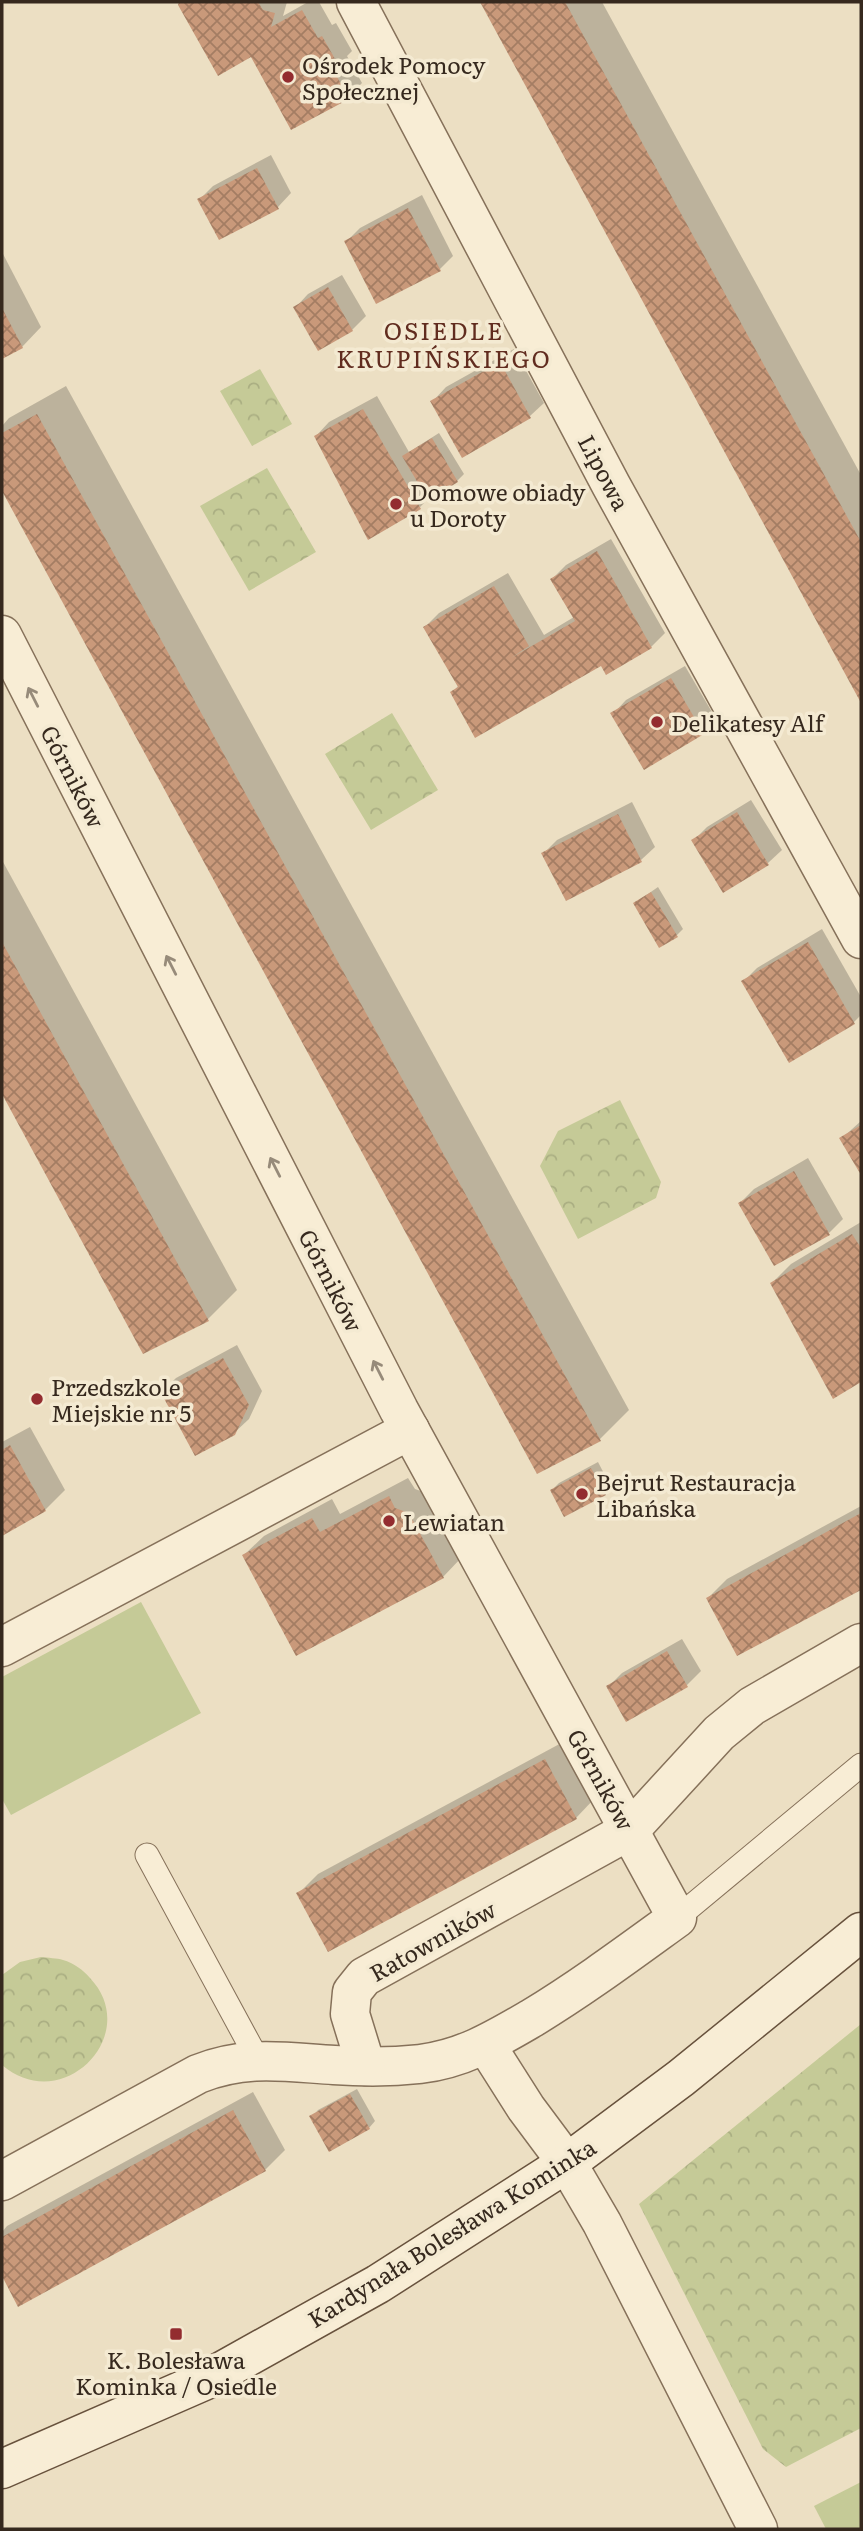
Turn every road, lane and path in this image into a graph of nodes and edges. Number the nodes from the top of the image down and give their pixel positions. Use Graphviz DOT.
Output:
graph roads {
  1 [pos="356,2"];
  2 [pos="2,635"];
  3 [pos="861,939"];
  4 [pos="410,1430"];
  5 [pos="861,1643"];
  6 [pos="2,1647"];
  7 [pos="861,1765"];
  8 [pos="630,1830"];
  9 [pos="147,1856"];
  10 [pos="677,1917"];
  11 [pos="861,1932"];
  12 [pos="486,2045"];
  13 [pos="258,2060"];
  14 [pos="366,2066"];
  15 [pos="567,2163"];
  16 [pos="2,2181"];
  17 [pos="2,2469"];
  18 [pos="758,2529"];
  1 -- 3 [label="street, Lipowa"];
  4 -- 2 [label="street, Górników, one-way"];
  4 -- 6 [label="street"];
  4 -- 8 [label="street, Górników"];
  5 -- 8 [label="street, Ratowników"];
  7 -- 10 [label="lane"];
  8 -- 10 [label="street, Górników"];
  8 -- 14 [label="street, Ratowników"];
  9 -- 13 [label="lane"];
  10 -- 12 [label="street"];
  11 -- 15 [label="street, Kardynała Bolesława Kominka"];
  12 -- 14 [label="street"];
  12 -- 15 [label="street"];
  13 -- 14 [label="street"];
  13 -- 16 [label="street"];
  15 -- 17 [label="street, Kardynała Bolesława Kominka"];
  15 -- 18 [label="street"];
}
